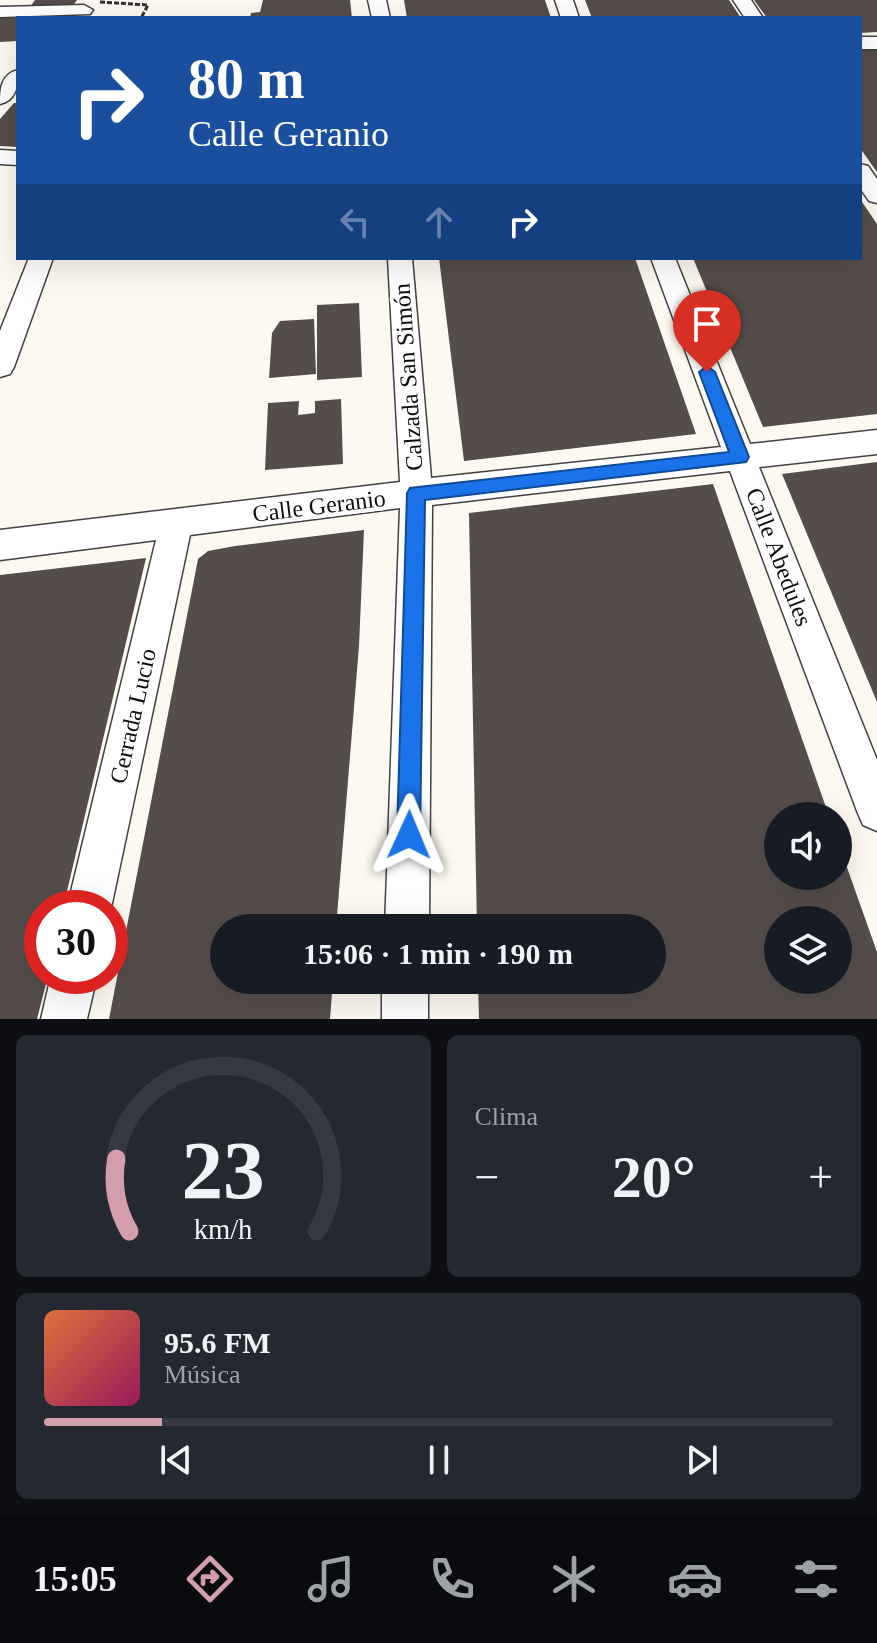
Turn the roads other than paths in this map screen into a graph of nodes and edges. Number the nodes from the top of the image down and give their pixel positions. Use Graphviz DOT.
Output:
graph roads {
  1 [pos="87,7"];
  2 [pos="0,12"];
  3 [pos="15,66"];
  4 [pos="0,98"];
  5 [pos="862,174"];
  6 [pos="877,196"];
  7 [pos="40,260"];
  8 [pos="400,260"];
  9 [pos="664,260"];
  10 [pos="0,367"];
  11 [pos="877,442"];
  12 [pos="740,457"];
  13 [pos="416,493"];
  14 [pos="176,524"];
  15 [pos="0,545"];
  16 [pos="877,811"];
  17 [pos="93,890"];
  18 [pos="407,914"];
  19 [pos="70,994"];
  20 [pos="405,994"];
  21 [pos="64,1019"];
  22 [pos="405,1019"];
  1 -- 2 [label="street"];
  3 -- 4 [label="street"];
  5 -- 6 [label="street"];
  7 -- 10 [label="street"];
  8 -- 13 [label="street, Calzada San Simón"];
  9 -- 12 [label="street, Calle Abedules"];
  11 -- 12 [label="street, Calle Geranio"];
  12 -- 13 [label="street, Calle Geranio"];
  12 -- 16 [label="street, Calle Abedules"];
  13 -- 14 [label="street, Calle Geranio"];
  13 -- 18 [label="street, Calzada San Simón"];
  14 -- 15 [label="street, Calle Geranio"];
  14 -- 17 [label="street, Cerrada Lucio"];
  19 -- 21 [label="street"];
  20 -- 22 [label="street"];
}
